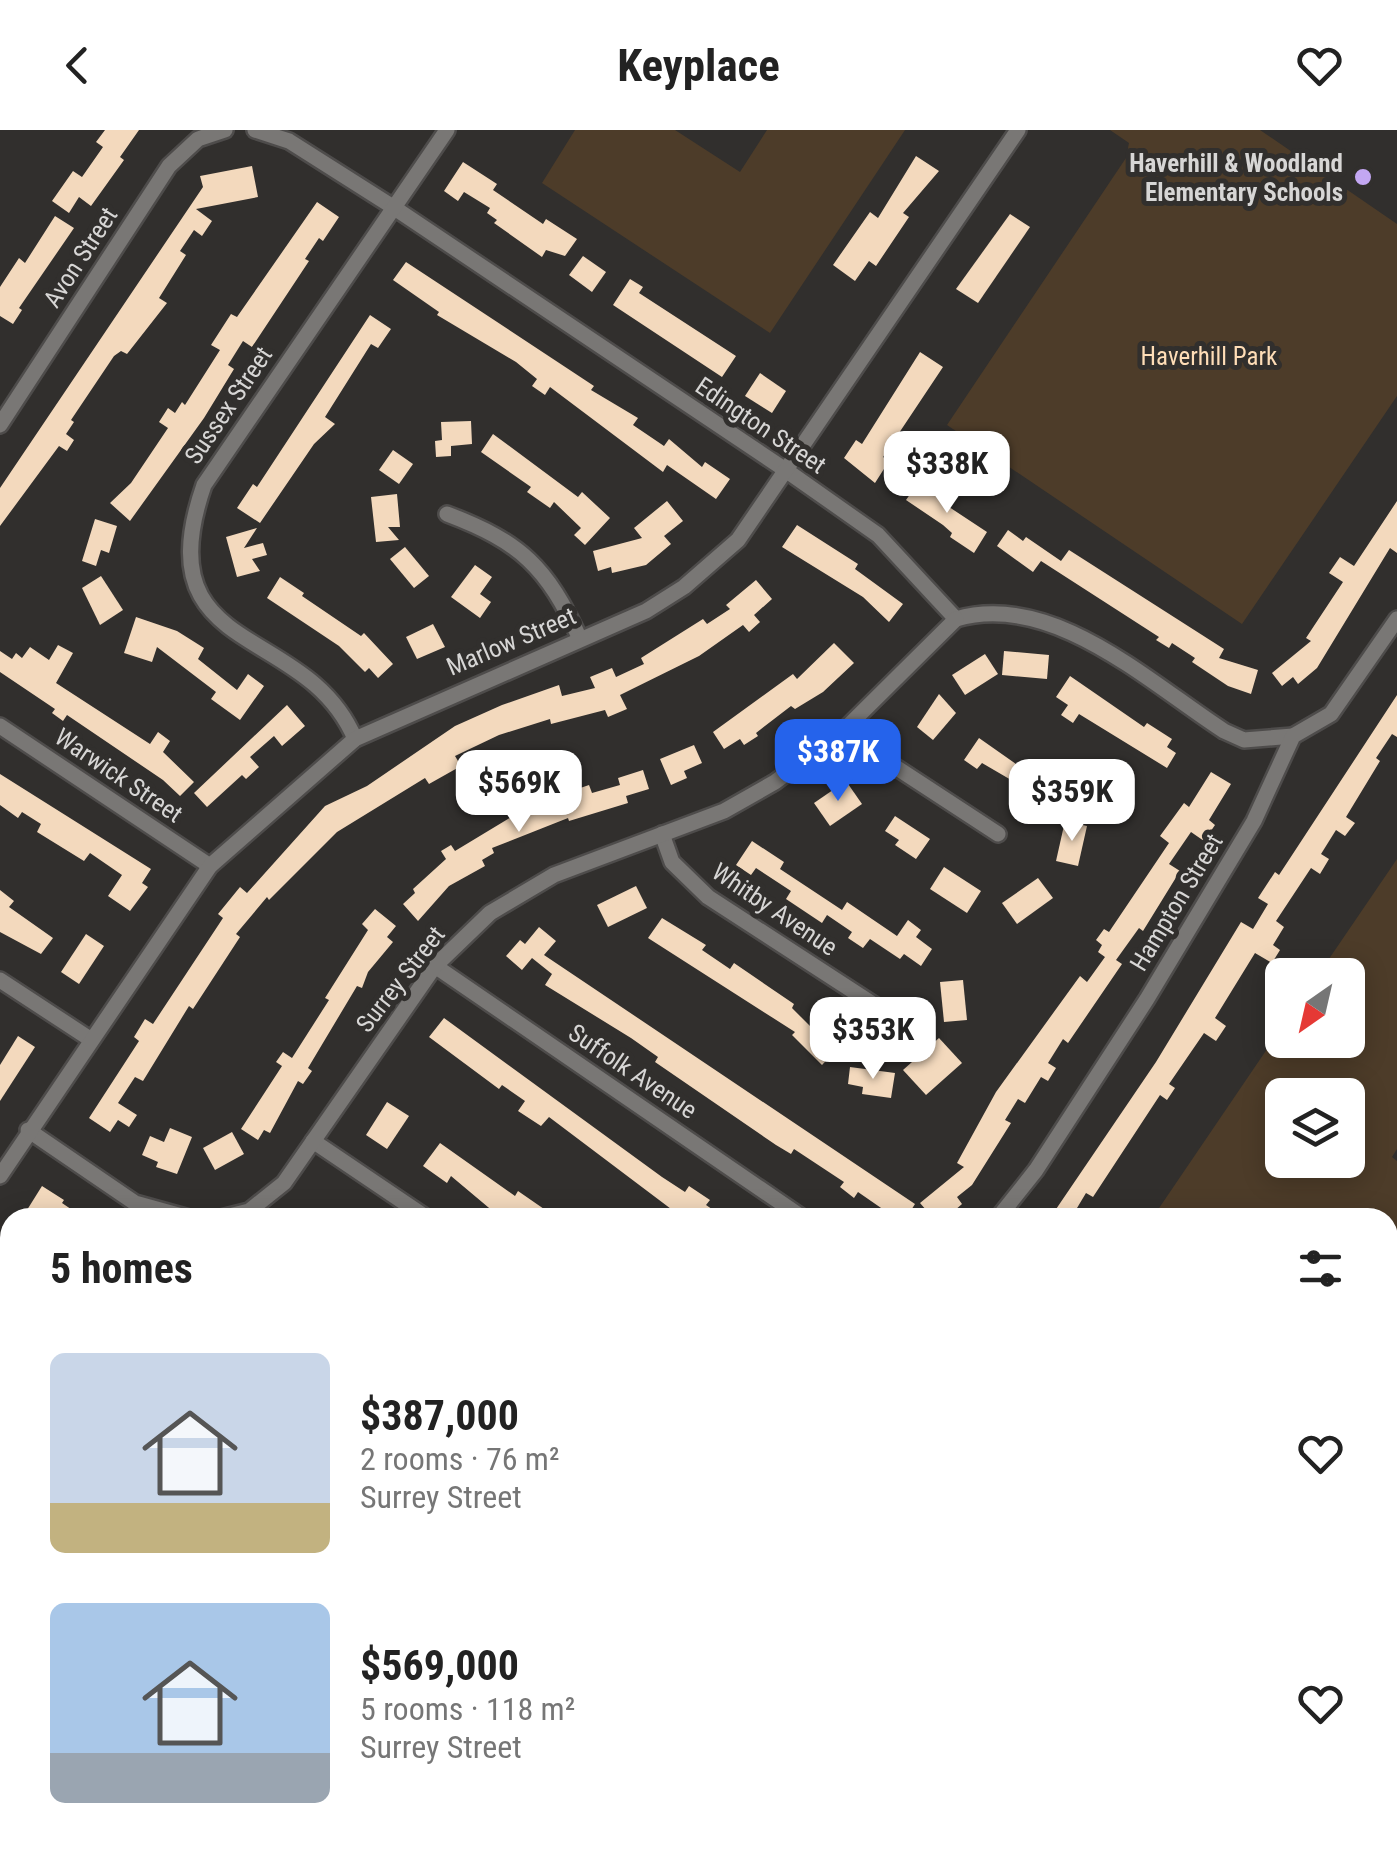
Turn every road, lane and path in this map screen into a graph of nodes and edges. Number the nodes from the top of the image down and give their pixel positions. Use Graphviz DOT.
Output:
graph roads {
  1 [pos="255,130"];
  2 [pos="447,130"];
  3 [pos="1018,130"];
  4 [pos="220,131"];
  5 [pos="393,207"];
  6 [pos="0,425"];
  7 [pos="787,472"];
  8 [pos="447,514"];
  9 [pos="956,620"];
  10 [pos="1397,620"];
  11 [pos="580,639"];
  12 [pos="0,726"];
  13 [pos="842,732"];
  14 [pos="1293,736"];
  15 [pos="355,739"];
  16 [pos="662,834"];
  17 [pos="998,834"];
  18 [pos="210,866"];
  19 [pos="435,966"];
  20 [pos="0,980"];
  21 [pos="879,1008"];
  22 [pos="90,1039"];
  23 [pos="28,1130"];
  24 [pos="313,1141"];
  25 [pos="0,1176"];
  26 [pos="153,1208"];
  27 [pos="254,1208"];
  28 [pos="412,1208"];
  29 [pos="788,1208"];
  30 [pos="1006,1208"];
  31 [pos="0,1546"];
  32 [pos="0,1574"];
  1 -- 5 [label="street, Edington Street"];
  2 -- 5 [label="street, Sussex Street"];
  3 -- 7 [label="street, Marlow Street"];
  4 -- 6 [label="street, Avon Street"];
  5 -- 7 [label="street, Edington Street"];
  5 -- 15 [label="street, Sussex Street"];
  7 -- 9 [label="street, Edington Street"];
  7 -- 11 [label="street, Marlow Street"];
  8 -- 11 [label="street"];
  9 -- 13 [label="street, Surrey Street"];
  9 -- 14 [label="street"];
  10 -- 14 [label="street"];
  11 -- 15 [label="street, Marlow Street"];
  12 -- 18 [label="street, Warwick Street"];
  13 -- 16 [label="street, Surrey Street"];
  13 -- 17 [label="street"];
  14 -- 30 [label="street, Hampton Street"];
  15 -- 18 [label="street, Marlow Street"];
  16 -- 19 [label="street, Surrey Street"];
  16 -- 21 [label="street, Whitby Avenue"];
  18 -- 22 [label="street, Marlow Street"];
  19 -- 24 [label="street, Surrey Street"];
  19 -- 29 [label="street, Suffolk Avenue"];
  20 -- 22 [label="street"];
  22 -- 23 [label="street, Marlow Street"];
  23 -- 25 [label="street, Marlow Street"];
  23 -- 26 [label="street"];
  24 -- 27 [label="street, Surrey Street"];
  24 -- 28 [label="street"];
  31 -- 32 [label="street"];
}
